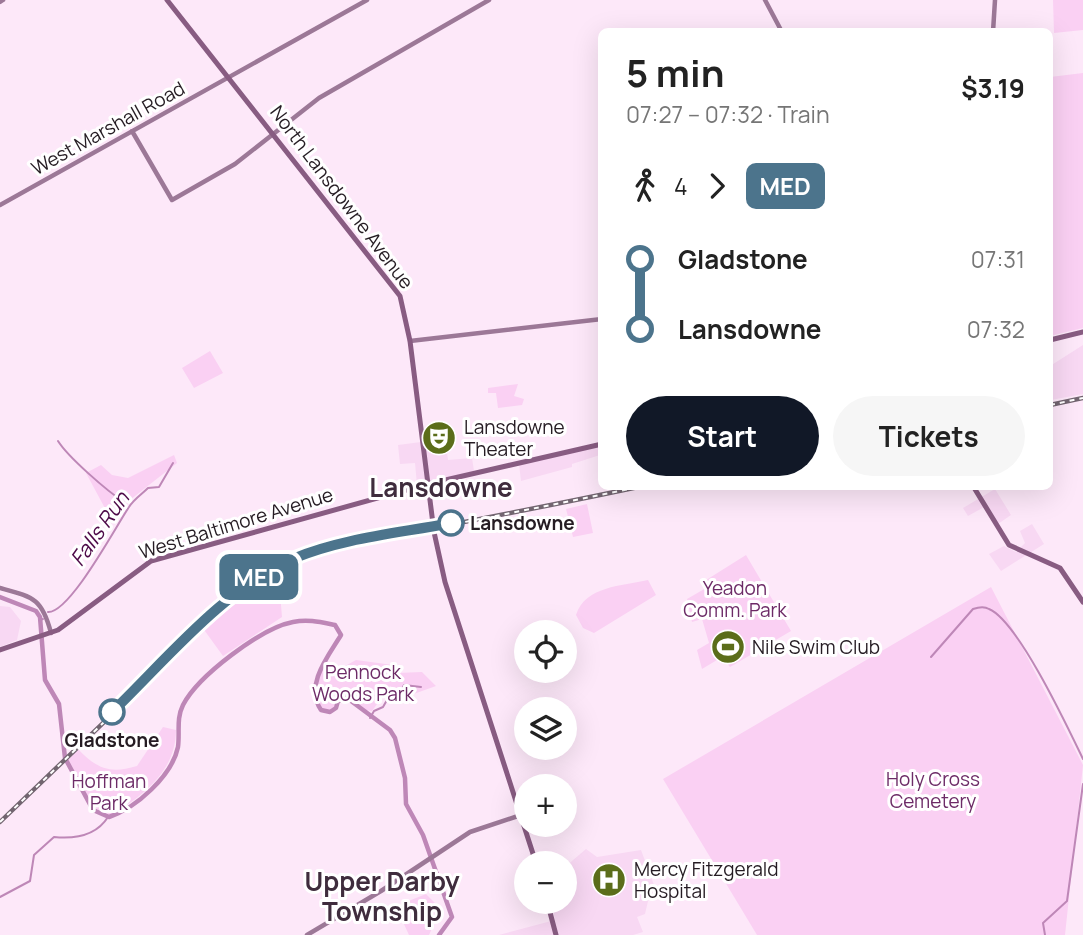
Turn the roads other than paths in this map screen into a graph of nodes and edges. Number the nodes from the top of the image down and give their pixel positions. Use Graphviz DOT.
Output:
graph roads {
  1 [pos="167,0"];
  2 [pos="366,0"];
  3 [pos="489,0"];
  4 [pos="765,0"];
  5 [pos="994,2"];
  6 [pos="780,28"];
  7 [pos="993,28"];
  8 [pos="230,77"];
  9 [pos="132,131"];
  10 [pos="274,134"];
  11 [pos="0,205"];
  12 [pos="598,319"];
  13 [pos="1083,332"];
  14 [pos="1053,339"];
  15 [pos="410,341"];
  16 [pos="598,444"];
  17 [pos="428,484"];
  18 [pos="975,490"];
  19 [pos="0,588"];
  20 [pos="1082,599"];
  21 [pos="49,633"];
  22 [pos="0,650"];
  23 [pos="514,794"];
  24 [pos="514,817"];
  25 [pos="550,914"];
  26 [pos="307,935"];
  27 [pos="556,935"];
  1 -- 8 [label="main road, North Lansdowne Avenue"];
  2 -- 8 [label="street, West Marshall Road"];
  3 -- 10 [label="street"];
  4 -- 6 [label="street"];
  5 -- 7 [label="street"];
  8 -- 9 [label="street, West Marshall Road"];
  8 -- 10 [label="main road, North Lansdowne Avenue"];
  9 -- 10 [label="street"];
  9 -- 11 [label="street, West Marshall Road"];
  10 -- 15 [label="main road, North Lansdowne Avenue"];
  12 -- 15 [label="street"];
  13 -- 14 [label="main road"];
  15 -- 17 [label="main road, North Lansdowne Avenue"];
  16 -- 17 [label="main road, West Baltimore Avenue"];
  17 -- 21 [label="main road, West Baltimore Avenue"];
  17 -- 23 [label="main road, North Lansdowne Avenue, bridge"];
  18 -- 20 [label="main road"];
  19 -- 21 [label="street"];
  21 -- 22 [label="main road, West Baltimore Avenue"];
  24 -- 26 [label="street"];
  25 -- 27 [label="main road"];
}
